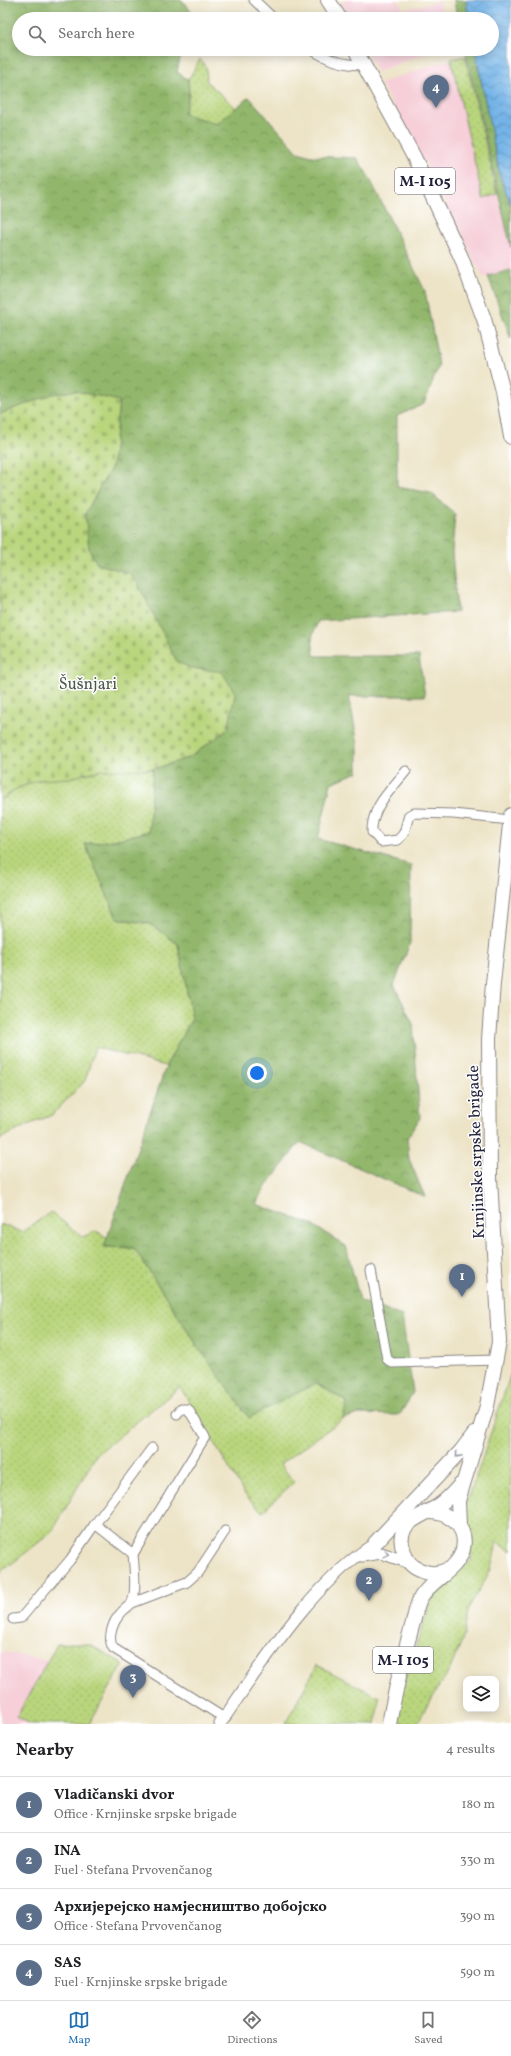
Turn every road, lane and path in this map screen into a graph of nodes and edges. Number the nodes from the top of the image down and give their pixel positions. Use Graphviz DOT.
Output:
graph roads {
  1 [pos="254,0"];
  2 [pos="328,0"];
  3 [pos="267,12"];
  4 [pos="336,12"];
  5 [pos="322,56"];
  6 [pos="358,56"];
  7 [pos="363,65"];
  8 [pos="511,437"];
  9 [pos="406,771"];
  10 [pos="511,818"];
  11 [pos="371,1270"];
  12 [pos="497,1360"];
  13 [pos="177,1414"];
  14 [pos="481,1424"];
  15 [pos="152,1448"];
  16 [pos="462,1483"];
  17 [pos="427,1512"];
  18 [pos="95,1524"];
  19 [pos="408,1524"];
  20 [pos="459,1525"];
  21 [pos="225,1531"];
  22 [pos="375,1543"];
  23 [pos="133,1554"];
  24 [pos="354,1560"];
  25 [pos="411,1565"];
  26 [pos="448,1569"];
  27 [pos="420,1597"];
  28 [pos="132,1603"];
  29 [pos="13,1619"];
  30 [pos="222,1721"];
  31 [pos="389,1724"];
  1 -- 3 [label="street"];
  2 -- 4 [label="main road"];
  5 -- 7 [label="street"];
  6 -- 7 [label="main road, M-I 105"];
  7 -- 8 [label="main road, M-I 105"];
  9 -- 10 [label="street"];
  10 -- 12 [label="main road, Krnjinske srpske brigade / M-I 105"];
  11 -- 12 [label="street"];
  12 -- 14 [label="main road, Krnjinske srpske brigade / M-I 105"];
  13 -- 23 [label="street"];
  14 -- 16 [label="main road, Krnjinske srpske brigade / M-I 105"];
  14 -- 22 [label="main road, one-way"];
  15 -- 18 [label="street"];
  16 -- 17 [label="main road, M-I 105"];
  16 -- 20 [label="main road, M-I 105"];
  17 -- 19 [label="main road, M-I 105"];
  17 -- 20 [label="main road"];
  18 -- 23 [label="street"];
  18 -- 29 [label="street"];
  19 -- 22 [label="street"];
  19 -- 25 [label="main road, M-I 105"];
  20 -- 26 [label="main road, M-I 105"];
  21 -- 28 [label="street"];
  22 -- 24 [label="street"];
  23 -- 28 [label="street"];
  24 -- 25 [label="street, one-way"];
  24 -- 30 [label="street"];
  25 -- 26 [label="main road"];
  25 -- 27 [label="main road, M-I 105"];
  26 -- 27 [label="main road, M-I 105"];
  27 -- 31 [label="main road, M-I 105"];
  28 -- 30 [label="street"];
}
